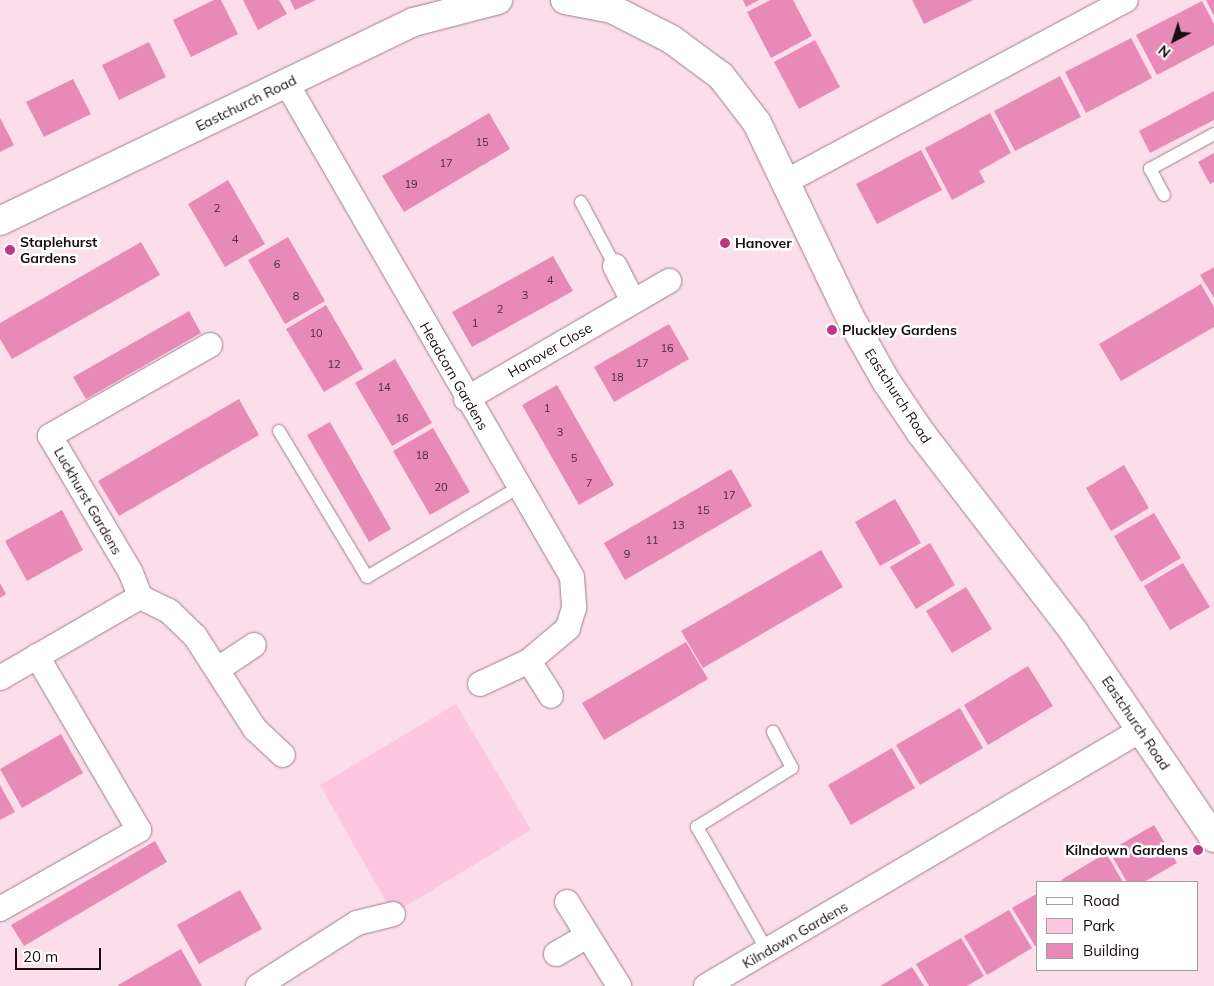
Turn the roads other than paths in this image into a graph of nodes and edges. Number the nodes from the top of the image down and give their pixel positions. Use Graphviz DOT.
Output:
graph roads {
  1 [pos="498,0"];
  2 [pos="565,0"];
  3 [pos="1126,0"];
  4 [pos="612,4"];
  5 [pos="287,84"];
  6 [pos="1214,134"];
  7 [pos="787,181"];
  8 [pos="1164,195"];
  9 [pos="581,202"];
  10 [pos="0,221"];
  11 [pos="615,266"];
  12 [pos="669,281"];
  13 [pos="633,301"];
  14 [pos="210,345"];
  15 [pos="466,399"];
  16 [pos="279,431"];
  17 [pos="519,487"];
  18 [pos="140,597"];
  19 [pos="254,645"];
  20 [pos="38,656"];
  21 [pos="529,661"];
  22 [pos="218,669"];
  23 [pos="0,678"];
  24 [pos="480,684"];
  25 [pos="551,696"];
  26 [pos="1142,730"];
  27 [pos="772,732"];
  28 [pos="283,755"];
  29 [pos="1214,838"];
  30 [pos="567,902"];
  31 [pos="0,909"];
  32 [pos="393,914"];
  33 [pos="587,936"];
  34 [pos="768,952"];
  35 [pos="556,954"];
  36 [pos="258,986"];
  37 [pos="619,986"];
  38 [pos="706,986"];
  1 -- 5 [label="street, Eastchurch Road"];
  2 -- 4 [label="street, Eastchurch Road"];
  3 -- 7 [label="street"];
  4 -- 7 [label="street, Eastchurch Road"];
  5 -- 10 [label="street, Eastchurch Road"];
  5 -- 15 [label="street, Headcorn Gardens"];
  6 -- 8 [label="lane"];
  7 -- 26 [label="street, Eastchurch Road"];
  9 -- 11 [label="lane"];
  11 -- 13 [label="street"];
  12 -- 13 [label="street, Hanover Close"];
  13 -- 15 [label="street, Hanover Close"];
  14 -- 18 [label="street, Luckhurst Gardens"];
  15 -- 17 [label="street, Headcorn Gardens"];
  16 -- 17 [label="lane"];
  17 -- 21 [label="street, Headcorn Gardens"];
  18 -- 20 [label="street"];
  18 -- 22 [label="street"];
  19 -- 22 [label="street"];
  20 -- 23 [label="street"];
  20 -- 31 [label="street"];
  21 -- 24 [label="street, Headcorn Gardens"];
  21 -- 25 [label="street"];
  22 -- 28 [label="street"];
  26 -- 29 [label="street, Eastchurch Road"];
  26 -- 34 [label="street, Kilndown Gardens"];
  27 -- 34 [label="lane"];
  30 -- 33 [label="street"];
  32 -- 36 [label="street"];
  33 -- 35 [label="street"];
  33 -- 37 [label="street"];
  34 -- 38 [label="street, Kilndown Gardens"];
}
